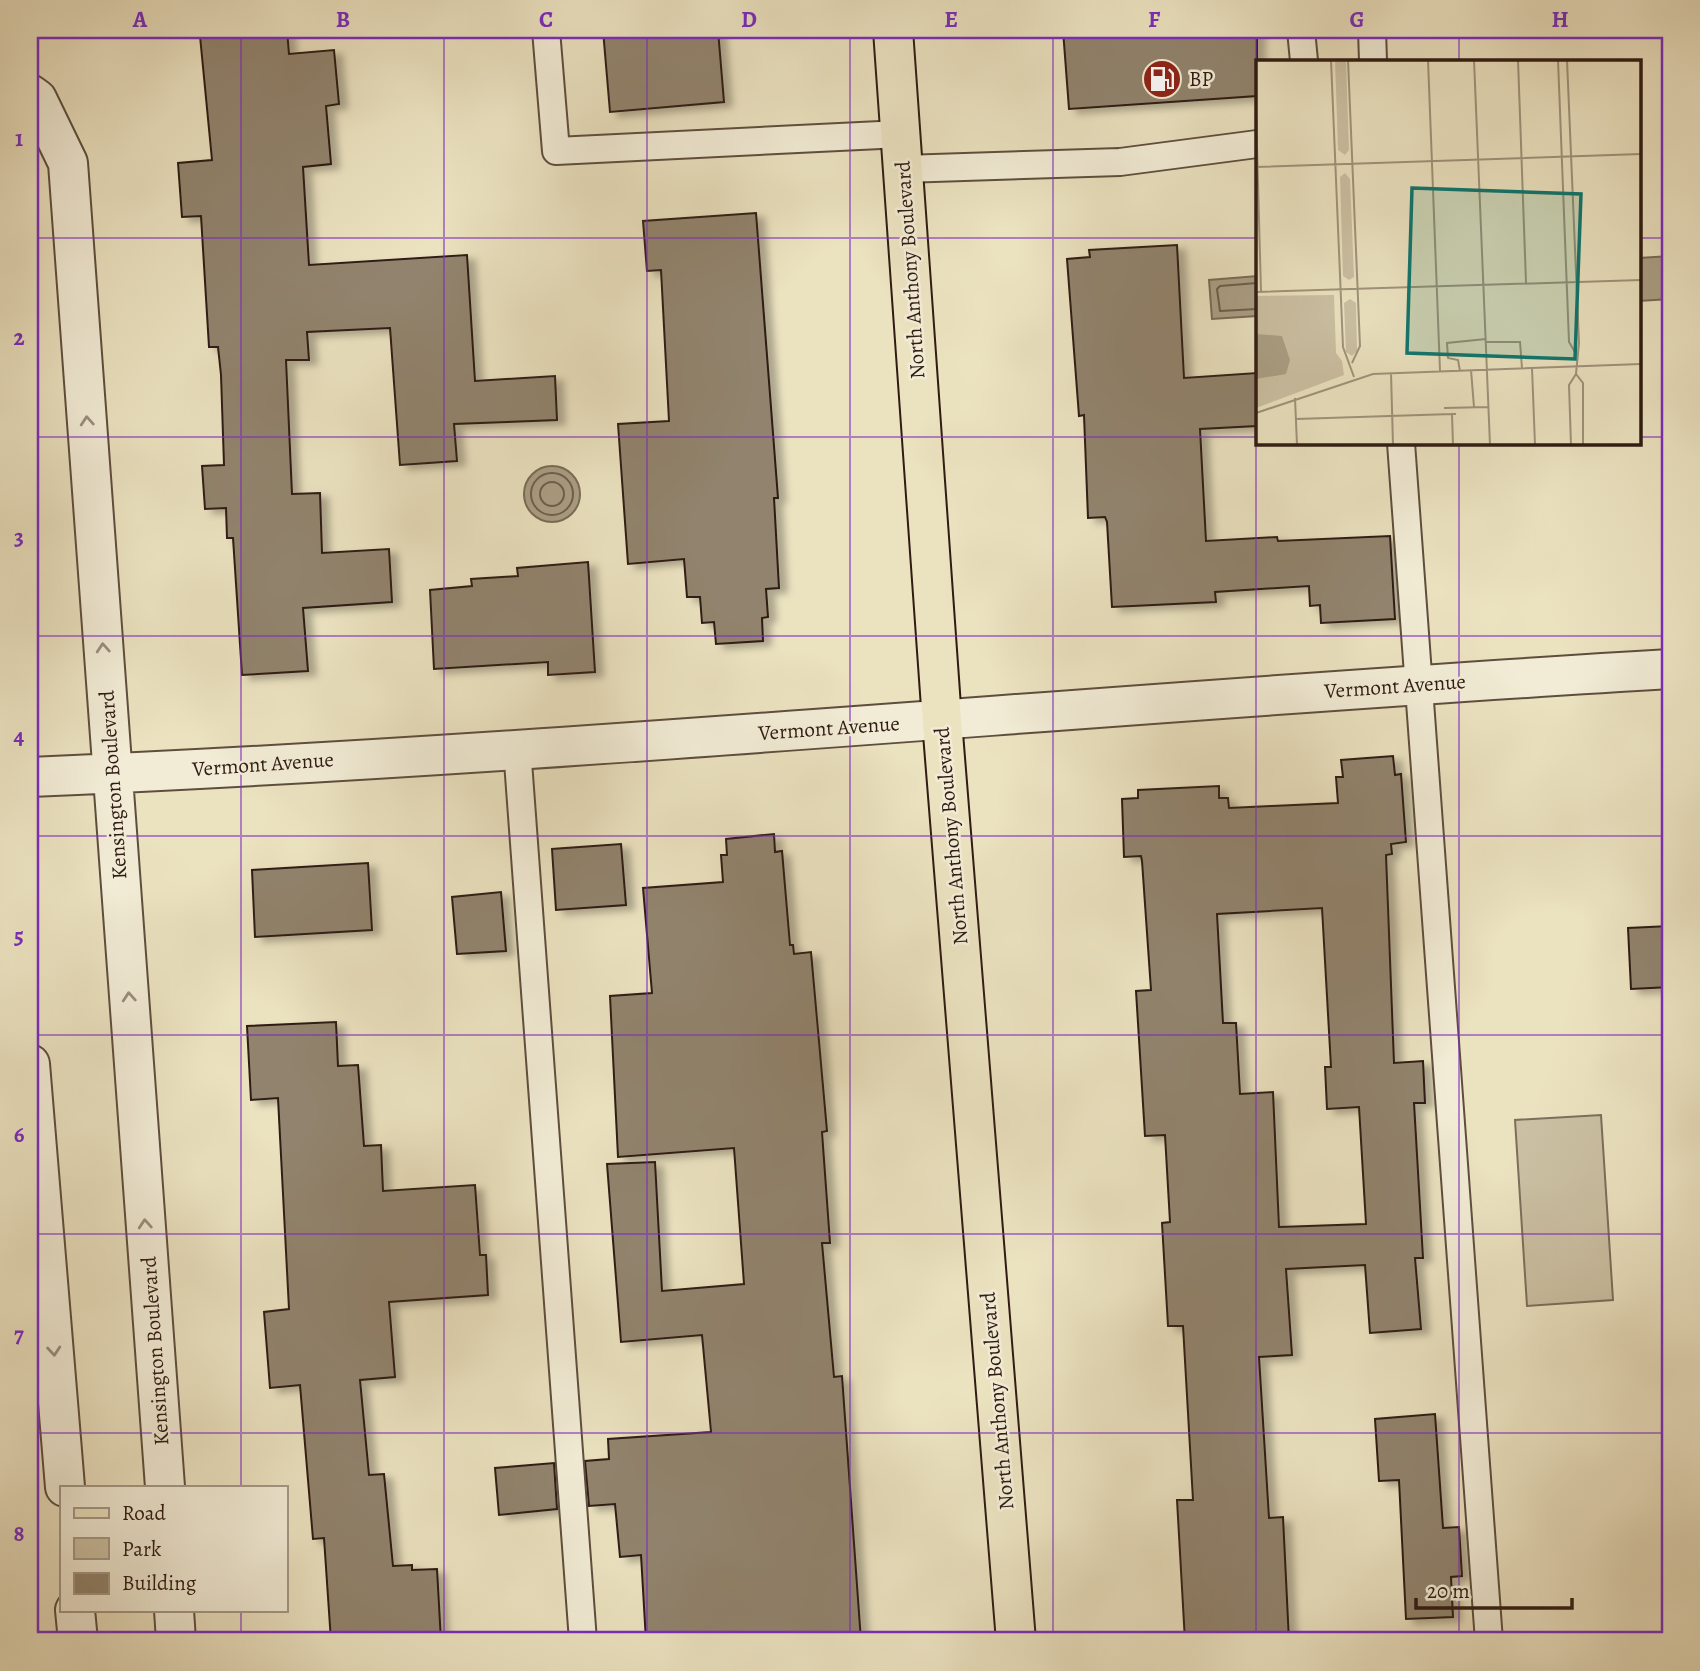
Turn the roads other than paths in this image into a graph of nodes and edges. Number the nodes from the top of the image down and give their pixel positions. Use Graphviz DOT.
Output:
graph roads {
  1 [pos="546,30"];
  2 [pos="893,30"];
  3 [pos="1301,30"];
  4 [pos="1371,30"];
  5 [pos="1304,60"];
  6 [pos="1373,60"];
  7 [pos="30,94"];
  8 [pos="1256,144"];
  9 [pos="902,151"];
  10 [pos="1401,444"];
  11 [pos="1670,669"];
  12 [pos="1420,684"];
  13 [pos="942,721"];
  14 [pos="517,748"];
  15 [pos="112,774"];
  16 [pos="30,777"];
  17 [pos="30,1064"];
  18 [pos="65,1486"];
  19 [pos="165,1486"];
  20 [pos="75,1612"];
  21 [pos="174,1612"];
  22 [pos="78,1641"];
  23 [pos="176,1641"];
  24 [pos="583,1641"];
  25 [pos="1016,1641"];
  26 [pos="1489,1641"];
  1 -- 9 [label="lane"];
  2 -- 9 [label="main road, North Anthony Boulevard"];
  3 -- 5 [label="lane"];
  4 -- 6 [label="lane"];
  15 -- 7 [label="street, Kensington Boulevard, one-way"];
  8 -- 9 [label="lane"];
  9 -- 13 [label="main road, North Anthony Boulevard"];
  10 -- 12 [label="lane"];
  11 -- 12 [label="street, Vermont Avenue"];
  12 -- 13 [label="street, Vermont Avenue"];
  12 -- 26 [label="lane"];
  13 -- 14 [label="street, Vermont Avenue"];
  13 -- 25 [label="main road, North Anthony Boulevard"];
  14 -- 15 [label="street, Vermont Avenue"];
  14 -- 24 [label="lane"];
  15 -- 16 [label="street, Vermont Avenue"];
  19 -- 15 [label="street, Kensington Boulevard, one-way"];
  17 -- 18 [label="street, one-way"];
  20 -- 22 [label="street"];
  21 -- 23 [label="street"];
}
